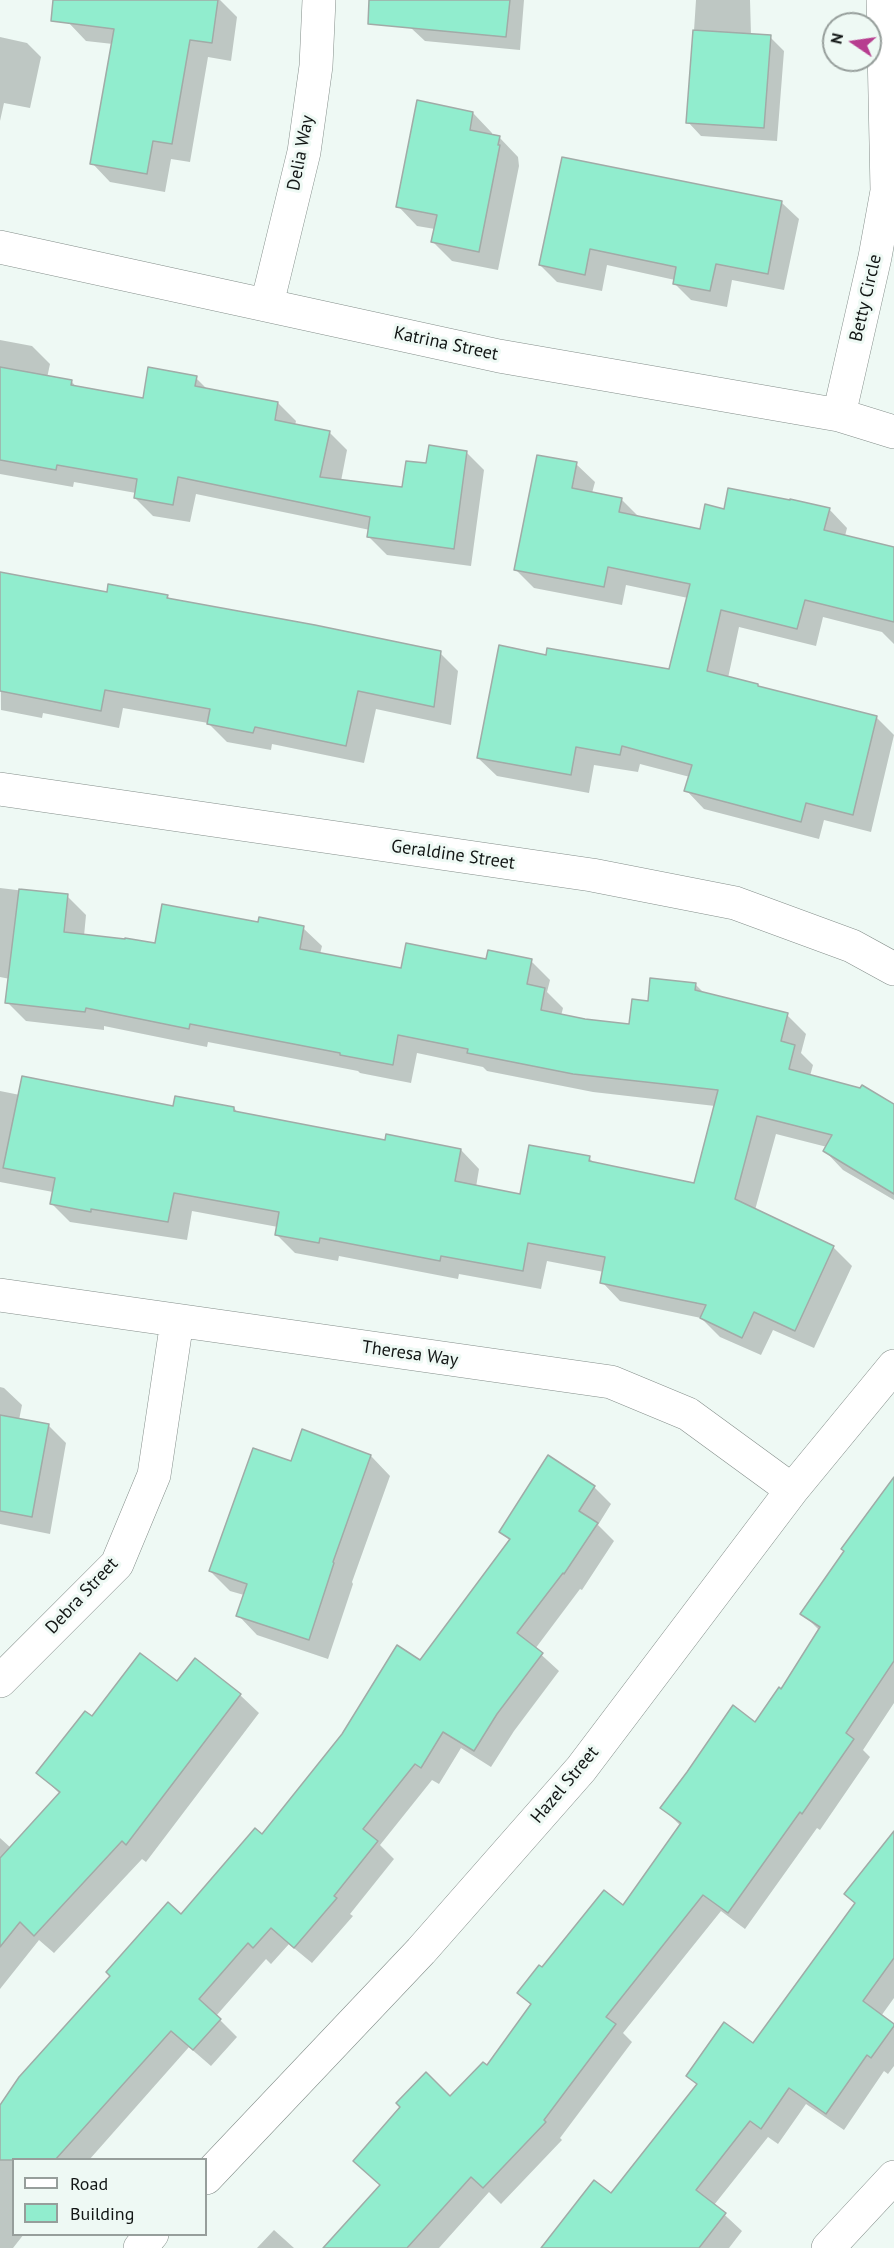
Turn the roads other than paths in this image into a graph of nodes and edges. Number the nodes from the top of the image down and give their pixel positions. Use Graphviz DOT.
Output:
graph roads {
  1 [pos="319,0"];
  2 [pos="883,0"];
  3 [pos="0,246"];
  4 [pos="267,304"];
  5 [pos="839,415"];
  6 [pos="894,432"];
  7 [pos="0,789"];
  8 [pos="894,969"];
  9 [pos="0,1295"];
  10 [pos="177,1321"];
  11 [pos="894,1366"];
  12 [pos="792,1490"];
  13 [pos="0,1681"];
  14 [pos="207,2177"];
  15 [pos="894,2177"];
  16 [pos="151,2236"];
  17 [pos="140,2248"];
  18 [pos="828,2248"];
  1 -- 4 [label="street, Delia Way"];
  2 -- 5 [label="street, Betty Circle"];
  3 -- 4 [label="street, Katrina Street"];
  4 -- 5 [label="street, Katrina Street"];
  5 -- 6 [label="street, Katrina Street"];
  7 -- 8 [label="street, Geraldine Street"];
  9 -- 10 [label="street, Theresa Way"];
  10 -- 12 [label="street, Theresa Way"];
  10 -- 13 [label="street, Debra Street"];
  11 -- 12 [label="street, Hazel Street"];
  12 -- 14 [label="street, Hazel Street"];
  15 -- 18 [label="street"];
  16 -- 17 [label="street"];
}
